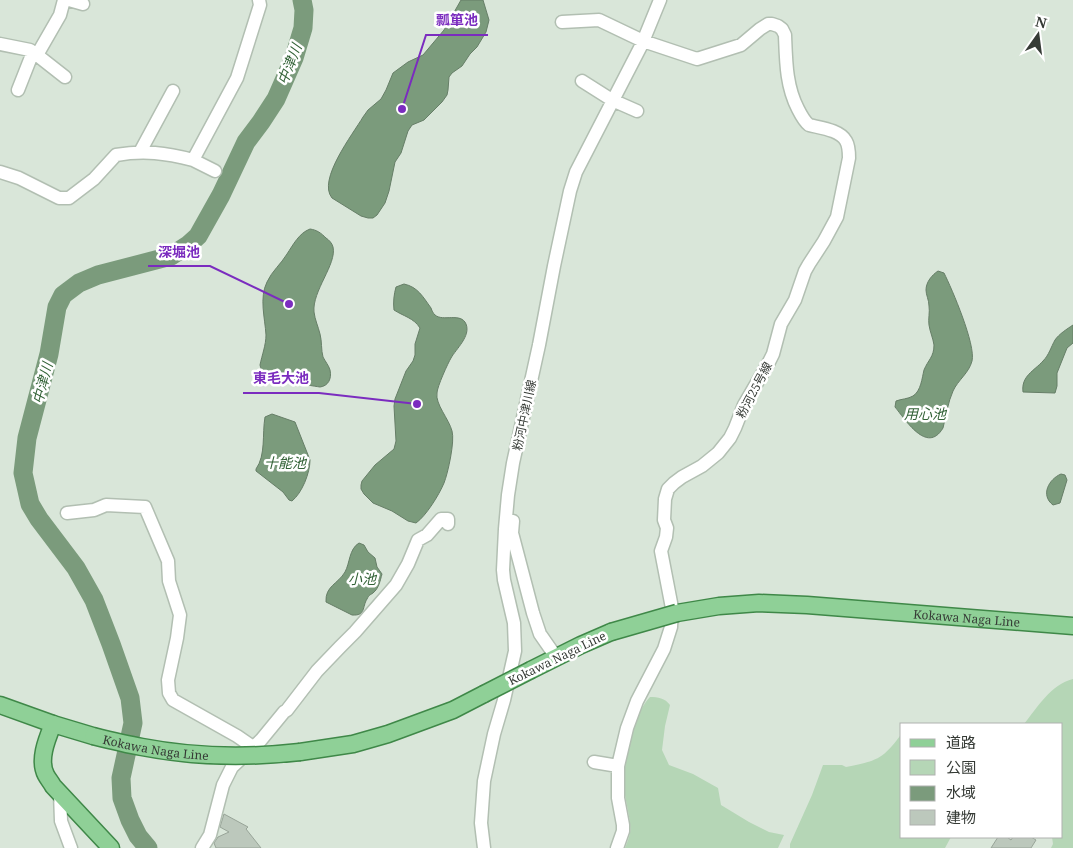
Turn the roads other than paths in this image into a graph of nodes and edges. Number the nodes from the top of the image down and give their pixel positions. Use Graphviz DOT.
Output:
graph roads {
  1 [pos="64,0"];
  2 [pos="69,0"];
  3 [pos="259,0"];
  4 [pos="660,0"];
  5 [pos="83,4"];
  6 [pos="562,22"];
  7 [pos="643,41"];
  8 [pos="0,44"];
  9 [pos="35,53"];
  10 [pos="64,77"];
  11 [pos="582,81"];
  12 [pos="18,90"];
  13 [pos="173,90"];
  14 [pos="612,100"];
  15 [pos="637,112"];
  16 [pos="140,152"];
  17 [pos="193,160"];
  18 [pos="215,171"];
  19 [pos="0,172"];
  20 [pos="508,496"];
  21 [pos="66,513"];
  22 [pos="448,524"];
  23 [pos="1073,626"];
  24 [pos="556,657"];
  25 [pos="0,705"];
  26 [pos="53,724"];
  27 [pos="253,747"];
  28 [pos="594,762"];
  29 [pos="618,766"];
  30 [pos="60,793"];
  31 [pos="71,848"];
  32 [pos="111,848"];
  33 [pos="202,848"];
  34 [pos="484,848"];
  35 [pos="617,848"];
  1 -- 9 [label="street"];
  2 -- 5 [label="street"];
  3 -- 17 [label="street"];
  4 -- 7 [label="street, 粉河中津川線"];
  6 -- 7 [label="street"];
  7 -- 14 [label="street, 粉河中津川線"];
  7 -- 29 [label="street, 粉河25号線"];
  8 -- 9 [label="street"];
  9 -- 10 [label="street"];
  9 -- 12 [label="street"];
  11 -- 14 [label="street"];
  13 -- 16 [label="street"];
  14 -- 15 [label="street"];
  14 -- 20 [label="street, 粉河中津川線"];
  16 -- 17 [label="street"];
  16 -- 19 [label="street"];
  17 -- 18 [label="street"];
  20 -- 24 [label="street"];
  20 -- 34 [label="street, 粉河中津川線"];
  21 -- 27 [label="street"];
  22 -- 27 [label="street"];
  23 -- 24 [label="main road, Kokawa Naga Line, bridge"];
  24 -- 26 [label="main road, Kokawa Naga Line, bridge"];
  25 -- 26 [label="main road, Kokawa Naga Line"];
  26 -- 30 [label="main road"];
  27 -- 33 [label="street"];
  28 -- 29 [label="street"];
  29 -- 35 [label="street, 粉河25号線"];
  30 -- 31 [label="street"];
  30 -- 32 [label="main road"];
}
